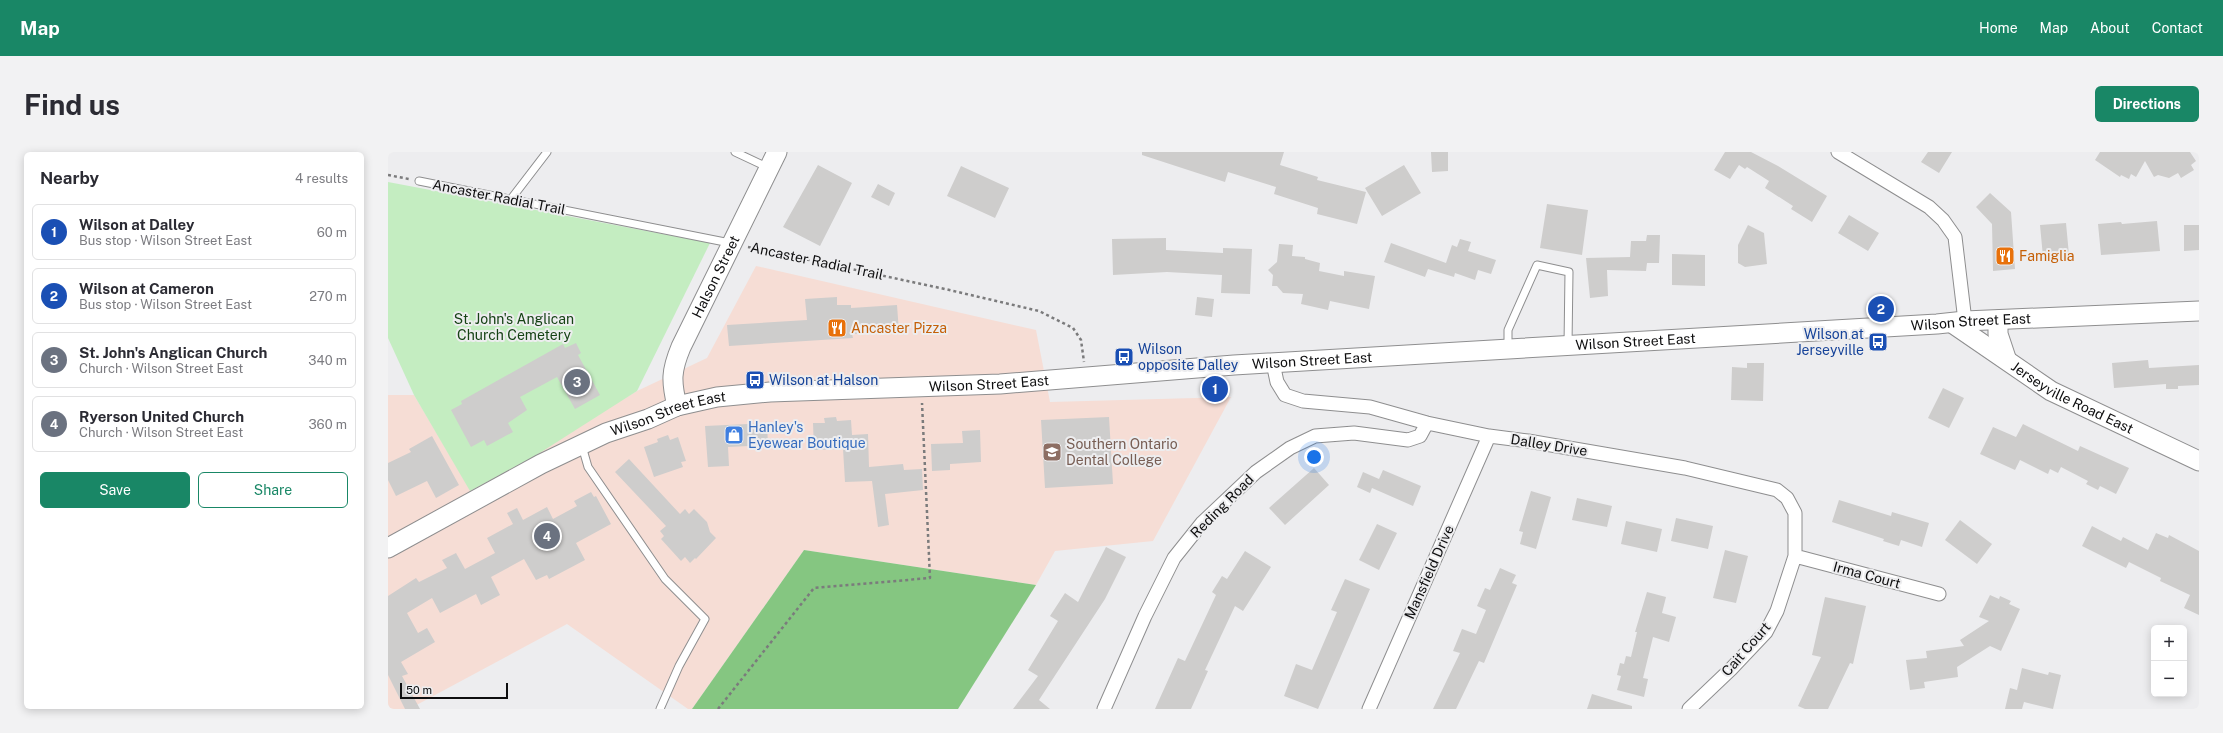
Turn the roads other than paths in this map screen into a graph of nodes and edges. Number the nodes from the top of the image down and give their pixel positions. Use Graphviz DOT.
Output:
graph roads {
  1 [pos="547,152"];
  2 [pos="735,152"];
  3 [pos="1838,152"];
  4 [pos="773,160"];
  5 [pos="418,181"];
  6 [pos="510,199"];
  7 [pos="732,243"];
  8 [pos="2199,311"];
  9 [pos="1998,320"];
  10 [pos="1952,322"];
  11 [pos="1568,346"];
  12 [pos="1508,349"];
  13 [pos="2006,358"];
  14 [pos="1273,363"];
  15 [pos="2051,391"];
  16 [pos="677,406"];
  17 [pos="1427,423"];
  18 [pos="1489,436"];
  19 [pos="582,444"];
  20 [pos="2199,461"];
  21 [pos="388,548"];
  22 [pos="1795,556"];
  23 [pos="1939,594"];
  24 [pos="660,709"];
  25 [pos="1104,709"];
  26 [pos="1369,709"];
  27 [pos="1689,709"];
  1 -- 6 [label="lane"];
  2 -- 4 [label="lane"];
  3 -- 10 [label="street"];
  4 -- 7 [label="main road, Halson Street"];
  5 -- 6 [label="lane, Ancaster Radial Trail"];
  6 -- 7 [label="lane, Ancaster Radial Trail"];
  7 -- 16 [label="main road, Halson Street"];
  8 -- 9 [label="main road, Wilson Street East"];
  9 -- 10 [label="main road, Wilson Street East"];
  9 -- 13 [label="main road"];
  10 -- 11 [label="main road, Wilson Street East"];
  10 -- 13 [label="main road, Jerseyville Road East"];
  10 -- 15 [label="main road"];
  11 -- 12 [label="main road, Wilson Street East"];
  11 -- 12 [label="lane"];
  12 -- 14 [label="main road, Wilson Street East"];
  13 -- 15 [label="main road, Jerseyville Road East"];
  14 -- 16 [label="main road, Wilson Street East"];
  14 -- 17 [label="street, Dalley Drive"];
  15 -- 20 [label="main road, Jerseyville Road East"];
  16 -- 19 [label="main road, Wilson Street East"];
  17 -- 18 [label="street, Dalley Drive"];
  17 -- 25 [label="street, Reding Road"];
  18 -- 22 [label="street, Dalley Drive"];
  18 -- 26 [label="street, Mansfield Drive"];
  19 -- 21 [label="main road, Wilson Street East"];
  19 -- 24 [label="lane"];
  22 -- 23 [label="street, Irma Court"];
  22 -- 27 [label="street, Cait Court"];
}
